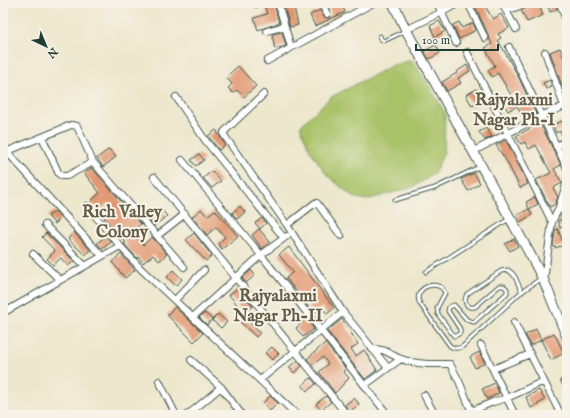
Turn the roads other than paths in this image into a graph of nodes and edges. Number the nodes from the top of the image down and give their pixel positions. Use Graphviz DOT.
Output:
graph roads {
  1 [pos="278,3"];
  2 [pos="322,3"];
  3 [pos="373,3"];
  4 [pos="393,3"];
  5 [pos="437,3"];
  6 [pos="460,3"];
  7 [pos="468,3"];
  8 [pos="502,3"];
  9 [pos="528,3"];
  10 [pos="560,3"];
  11 [pos="506,11"];
  12 [pos="441,13"];
  13 [pos="327,14"];
  14 [pos="567,22"];
  15 [pos="285,26"];
  16 [pos="516,29"];
  17 [pos="406,30"];
  18 [pos="267,31"];
  19 [pos="380,36"];
  20 [pos="485,38"];
  21 [pos="456,43"];
  22 [pos="291,47"];
  23 [pos="509,47"];
  24 [pos="467,52"];
  25 [pos="545,52"];
  26 [pos="267,61"];
  27 [pos="264,94"];
  28 [pos="176,97"];
  29 [pos="566,106"];
  30 [pos="543,115"];
  31 [pos="508,133"];
  32 [pos="42,137"];
  33 [pos="567,142"];
  34 [pos="556,146"];
  35 [pos="474,151"];
  36 [pos="182,160"];
  37 [pos="92,162"];
  38 [pos="481,166"];
  39 [pos="567,168"];
  40 [pos="154,177"];
  41 [pos="567,182"];
  42 [pos="395,200"];
  43 [pos="88,206"];
  44 [pos="567,209"];
  45 [pos="558,210"];
  46 [pos="185,214"];
  47 [pos="510,218"];
  48 [pos="552,222"];
  49 [pos="45,224"];
  50 [pos="286,225"];
  51 [pos="292,232"];
  52 [pos="157,236"];
  53 [pos="341,236"];
  54 [pos="284,238"];
  55 [pos="120,246"];
  56 [pos="33,254"];
  57 [pos="261,255"];
  58 [pos="102,256"];
  59 [pos="85,266"];
  60 [pos="184,267"];
  61 [pos="204,270"];
  62 [pos="426,272"];
  63 [pos="236,277"];
  64 [pos="543,279"];
  65 [pos="60,280"];
  66 [pos="522,292"];
  67 [pos="175,300"];
  68 [pos="343,312"];
  69 [pos="3,313"];
  70 [pos="193,317"];
  71 [pos="514,322"];
  72 [pos="320,330"];
  73 [pos="567,337"];
  74 [pos="481,345"];
  75 [pos="372,349"];
  76 [pos="295,351"];
  77 [pos="530,354"];
  78 [pos="401,359"];
  79 [pos="191,360"];
  80 [pos="388,368"];
  81 [pos="493,369"];
  82 [pos="260,380"];
  83 [pos="159,381"];
  84 [pos="544,381"];
  85 [pos="365,385"];
  86 [pos="220,387"];
  87 [pos="424,395"];
  88 [pos="507,398"];
  89 [pos="195,409"];
  90 [pos="471,410"];
  91 [pos="567,412"];
  92 [pos="176,415"];
  93 [pos="187,415"];
  94 [pos="200,415"];
  95 [pos="242,415"];
  96 [pos="298,415"];
  97 [pos="347,415"];
  98 [pos="388,415"];
  99 [pos="435,415"];
  100 [pos="462,415"];
  101 [pos="515,415"];
  102 [pos="561,415"];
  1 -- 15 [label="street"];
  2 -- 13 [label="street"];
  3 -- 22 [label="street"];
  4 -- 17 [label="main road"];
  5 -- 12 [label="street"];
  6 -- 12 [label="street"];
  7 -- 20 [label="street"];
  8 -- 11 [label="street"];
  9 -- 11 [label="street"];
  10 -- 14 [label="street"];
  11 -- 16 [label="street"];
  12 -- 17 [label="street"];
  12 -- 21 [label="street"];
  15 -- 18 [label="street"];
  15 -- 22 [label="street"];
  17 -- 19 [label="lane"];
  17 -- 35 [label="main road"];
  22 -- 26 [label="street"];
  23 -- 30 [label="street"];
  24 -- 31 [label="street"];
  25 -- 29 [label="street"];
  27 -- 50 [label="street"];
  28 -- 54 [label="street"];
  29 -- 30 [label="street"];
  30 -- 31 [label="street"];
  30 -- 34 [label="street"];
  31 -- 35 [label="street"];
  31 -- 48 [label="street"];
  32 -- 37 [label="street"];
  32 -- 37 [label="street"];
  32 -- 58 [label="street"];
  33 -- 34 [label="street"];
  34 -- 39 [label="street"];
  35 -- 38 [label="main road"];
  36 -- 57 [label="street"];
  37 -- 52 [label="street"];
  38 -- 42 [label="lane"];
  38 -- 47 [label="main road"];
  40 -- 46 [label="street"];
  41 -- 45 [label="street"];
  43 -- 55 [label="street"];
  44 -- 45 [label="street"];
  45 -- 48 [label="street"];
  46 -- 52 [label="street"];
  46 -- 63 [label="street"];
  47 -- 62 [label="lane"];
  47 -- 64 [label="main road"];
  48 -- 64 [label="street"];
  49 -- 59 [label="street"];
  50 -- 51 [label="street"];
  50 -- 53 [label="street"];
  51 -- 54 [label="street"];
  51 -- 68 [label="street"];
  52 -- 60 [label="street"];
  54 -- 57 [label="street"];
  55 -- 58 [label="street"];
  55 -- 67 [label="street"];
  56 -- 65 [label="street"];
  57 -- 63 [label="street"];
  57 -- 72 [label="street"];
  58 -- 59 [label="street"];
  59 -- 65 [label="street"];
  61 -- 67 [label="street"];
  63 -- 70 [label="street"];
  63 -- 76 [label="street"];
  64 -- 66 [label="lane"];
  64 -- 73 [label="main road"];
  65 -- 69 [label="street"];
  66 -- 66 [label="lane"];
  67 -- 70 [label="street"];
  68 -- 72 [label="street"];
  68 -- 75 [label="street"];
  70 -- 82 [label="street"];
  71 -- 77 [label="street"];
  72 -- 76 [label="street"];
  72 -- 85 [label="street"];
  74 -- 81 [label="street"];
  75 -- 78 [label="street"];
  75 -- 80 [label="street"];
  76 -- 82 [label="street"];
  76 -- 97 [label="street"];
  77 -- 81 [label="street"];
  77 -- 84 [label="street"];
  78 -- 80 [label="street"];
  78 -- 90 [label="street"];
  79 -- 86 [label="street"];
  80 -- 85 [label="street"];
  81 -- 88 [label="street"];
  82 -- 96 [label="street"];
  83 -- 92 [label="street"];
  84 -- 88 [label="street"];
  84 -- 102 [label="street"];
  85 -- 98 [label="street"];
  86 -- 89 [label="street"];
  86 -- 95 [label="street"];
  87 -- 99 [label="street"];
  88 -- 90 [label="street"];
  88 -- 101 [label="street"];
  89 -- 93 [label="street"];
  89 -- 94 [label="street"];
  90 -- 100 [label="street"];
  91 -- 102 [label="street"];
}
